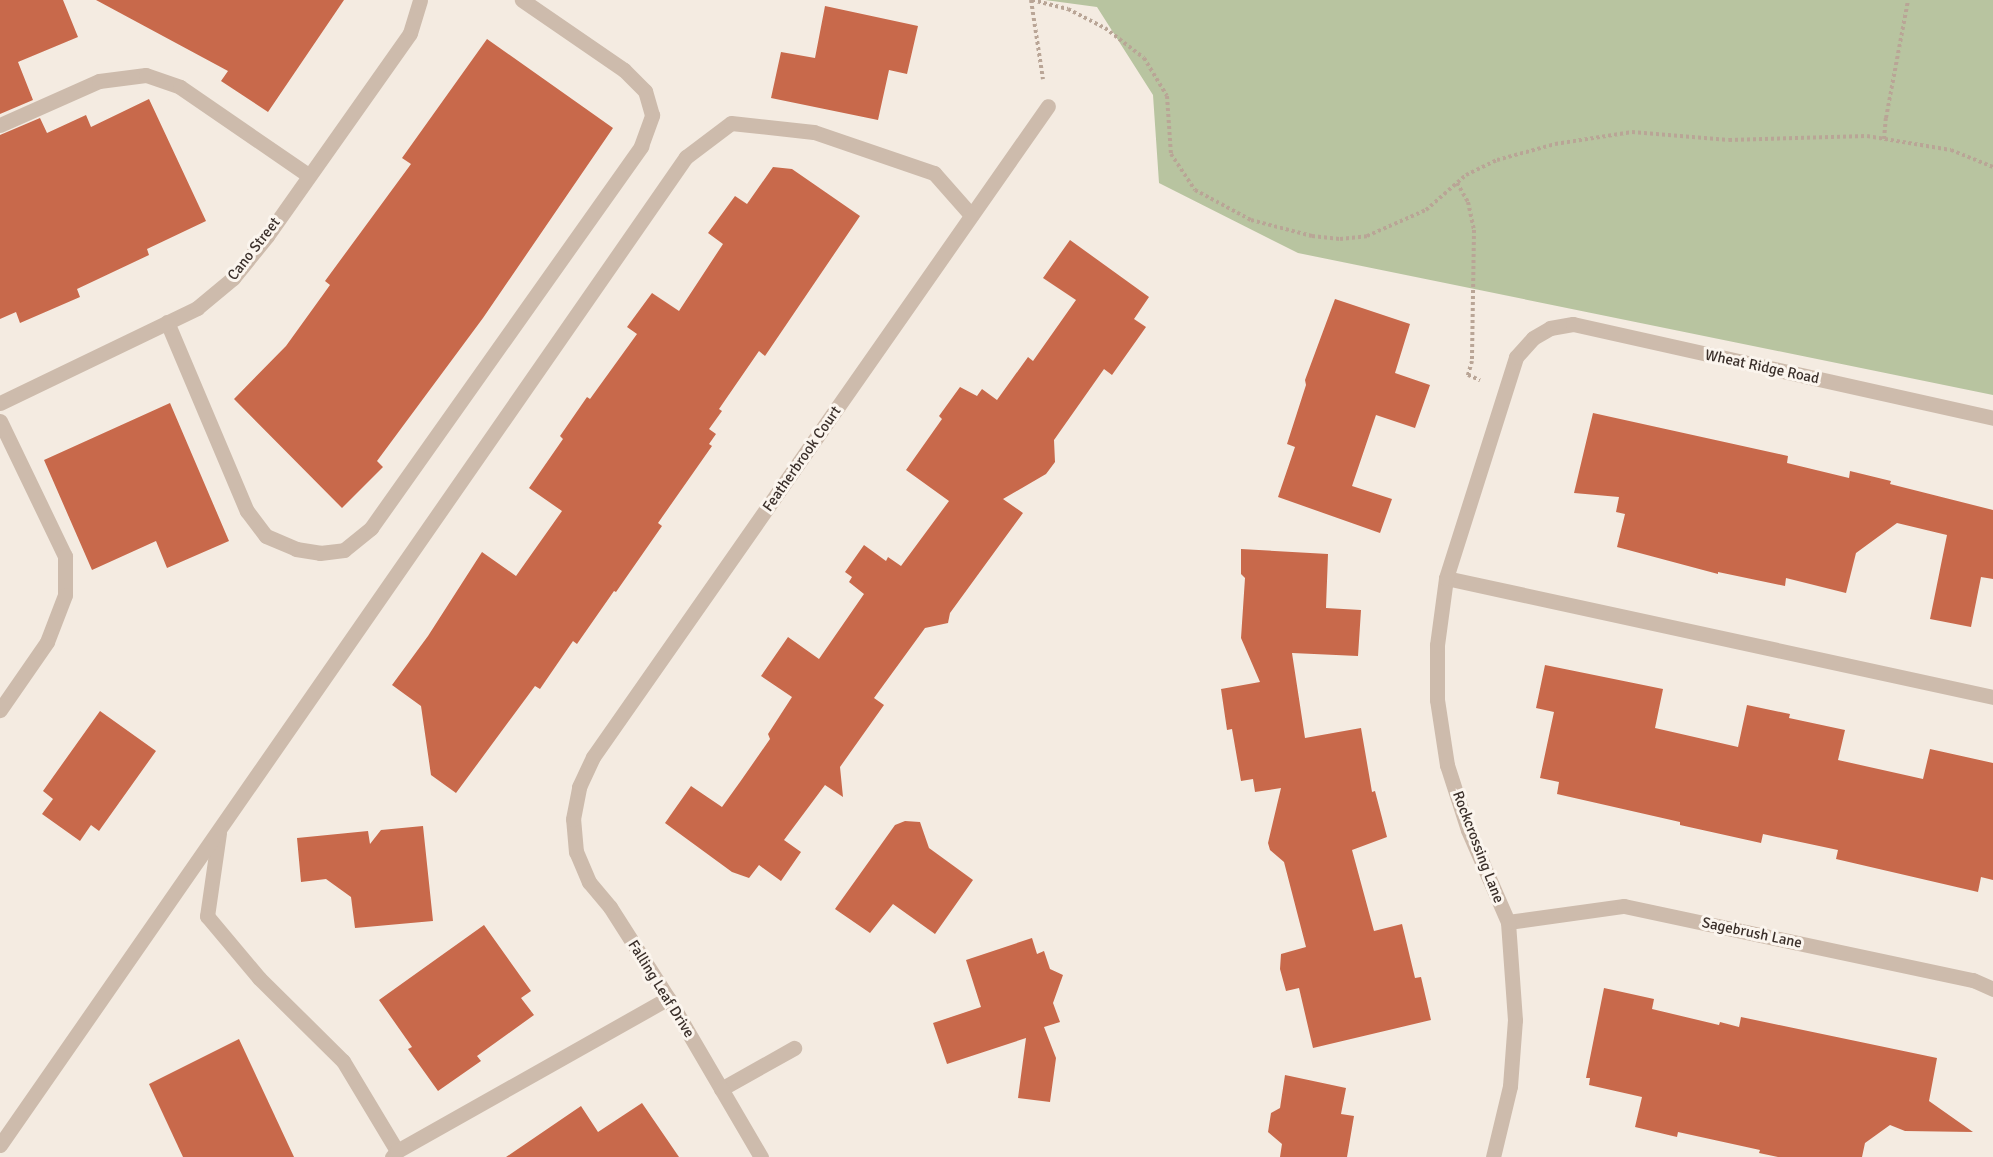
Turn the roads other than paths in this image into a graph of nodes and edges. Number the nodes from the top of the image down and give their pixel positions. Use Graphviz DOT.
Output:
graph roads {
  1 [pos="420,0"];
  2 [pos="522,0"];
  3 [pos="1048,106"];
  4 [pos="0,124"];
  5 [pos="308,175"];
  6 [pos="971,215"];
  7 [pos="167,322"];
  8 [pos="1533,338"];
  9 [pos="0,403"];
  10 [pos="1993,418"];
  11 [pos="0,421"];
  12 [pos="1446,578"];
  13 [pos="1993,698"];
  14 [pos="0,710"];
  15 [pos="573,819"];
  16 [pos="219,830"];
  17 [pos="1508,922"];
  18 [pos="1993,989"];
  19 [pos="668,998"];
  20 [pos="795,1048"];
  21 [pos="721,1089"];
  22 [pos="0,1145"];
  23 [pos="395,1154"];
  24 [pos="761,1157"];
  25 [pos="1494,1157"];
  1 -- 5 [label="street, Cano Street"];
  2 -- 7 [label="street"];
  3 -- 6 [label="street, Featherbrook Court"];
  4 -- 5 [label="street"];
  5 -- 7 [label="street, Cano Street"];
  6 -- 15 [label="street, Featherbrook Court"];
  6 -- 16 [label="street"];
  7 -- 9 [label="street, Cano Street"];
  8 -- 10 [label="street, Wheat Ridge Road"];
  8 -- 12 [label="street, Rockcrossing Lane"];
  11 -- 14 [label="street"];
  12 -- 13 [label="street"];
  12 -- 17 [label="street, Rockcrossing Lane"];
  15 -- 19 [label="street, Falling Leaf Drive"];
  16 -- 22 [label="street"];
  16 -- 23 [label="street"];
  17 -- 18 [label="street, Sagebrush Lane"];
  17 -- 25 [label="street, Rockcrossing Lane"];
  19 -- 21 [label="street, Falling Leaf Drive"];
  19 -- 23 [label="street"];
  20 -- 21 [label="street"];
  21 -- 24 [label="street, Falling Leaf Drive"];
}
